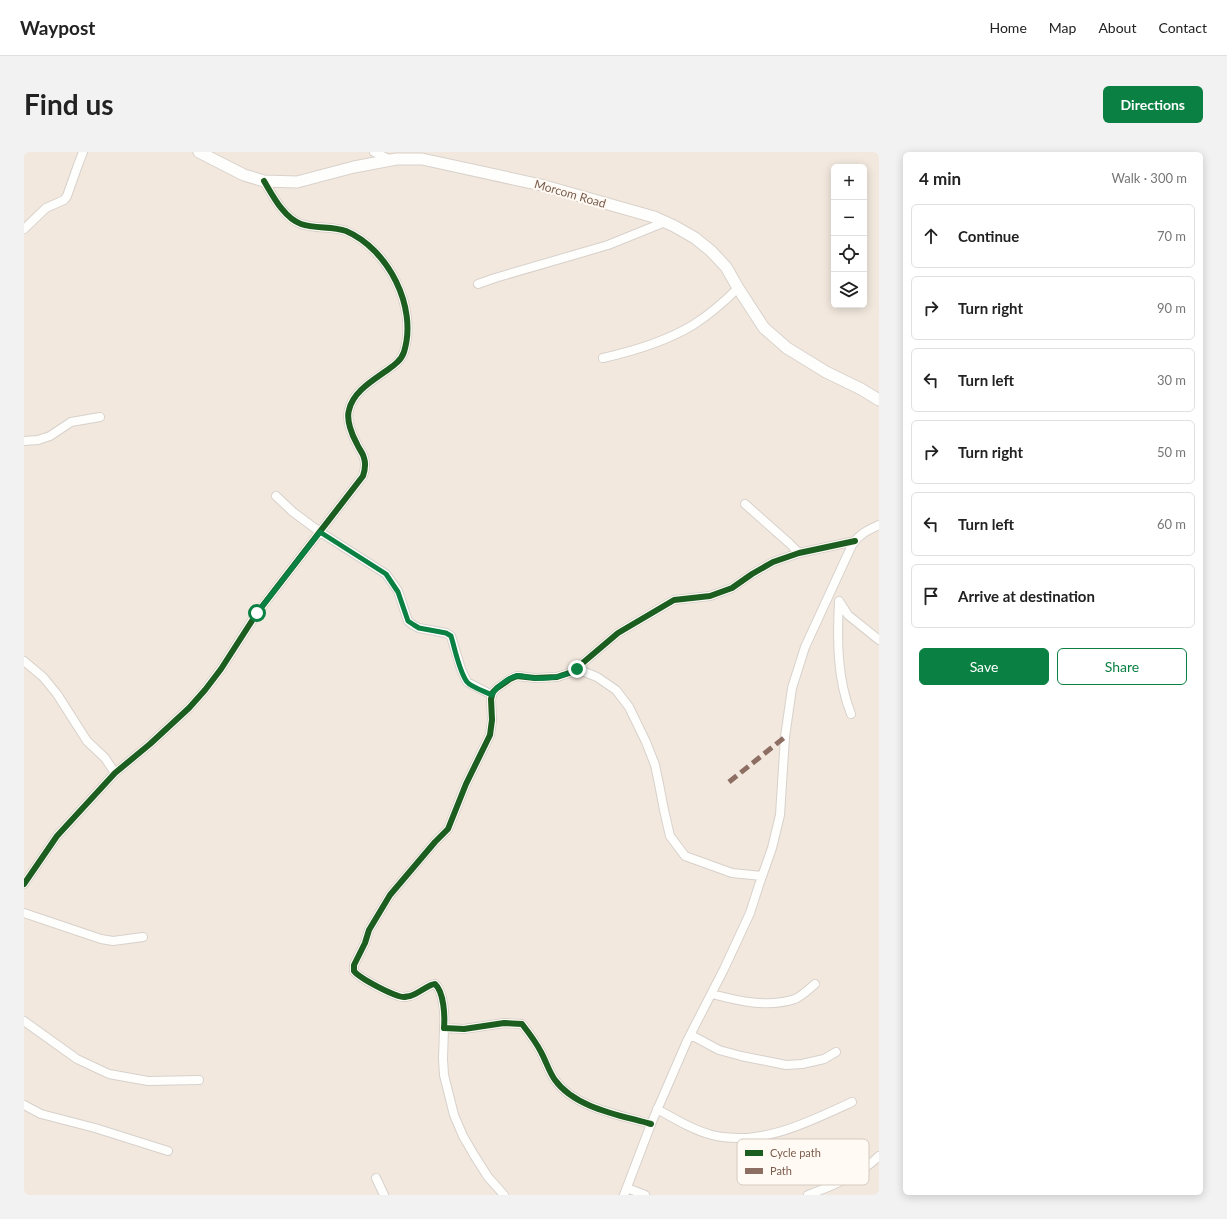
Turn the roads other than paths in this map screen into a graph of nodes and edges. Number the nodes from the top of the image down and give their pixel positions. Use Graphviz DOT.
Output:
graph roads {
  1 [pos="83,152"];
  2 [pos="199,152"];
  3 [pos="374,152"];
  4 [pos="391,160"];
  5 [pos="264,181"];
  6 [pos="665,222"];
  7 [pos="24,229"];
  8 [pos="478,284"];
  9 [pos="738,288"];
  10 [pos="603,358"];
  11 [pos="879,400"];
  12 [pos="100,417"];
  13 [pos="24,442"];
  14 [pos="276,496"];
  15 [pos="745,504"];
  16 [pos="879,525"];
  17 [pos="320,532"];
  18 [pos="855,541"];
  19 [pos="799,553"];
  20 [pos="831,590"];
  21 [pos="839,602"];
  22 [pos="879,640"];
  23 [pos="24,661"];
  24 [pos="577,669"];
  25 [pos="492,695"];
  26 [pos="851,714"];
  27 [pos="115,773"];
  28 [pos="762,876"];
  29 [pos="24,884"];
  30 [pos="24,914"];
  31 [pos="143,937"];
  32 [pos="815,984"];
  33 [pos="712,994"];
  34 [pos="24,1020"];
  35 [pos="444,1028"];
  36 [pos="691,1035"];
  37 [pos="836,1052"];
  38 [pos="199,1080"];
  39 [pos="852,1102"];
  40 [pos="24,1105"];
  41 [pos="657,1109"];
  42 [pos="651,1124"];
  43 [pos="168,1151"];
  44 [pos="879,1156"];
  45 [pos="869,1163"];
  46 [pos="376,1178"];
  47 [pos="834,1185"];
  48 [pos="626,1191"];
  49 [pos="384,1195"];
  50 [pos="504,1195"];
  51 [pos="645,1195"];
  52 [pos="808,1195"];
  1 -- 7 [label="street"];
  2 -- 5 [label="street, Morcom Road"];
  3 -- 4 [label="street"];
  4 -- 5 [label="street, Morcom Road"];
  4 -- 6 [label="street, Morcom Road"];
  5 -- 17 [label="street"];
  6 -- 8 [label="street"];
  6 -- 9 [label="street, Morcom Road"];
  9 -- 10 [label="street"];
  9 -- 11 [label="street, Morcom Road"];
  12 -- 13 [label="street"];
  14 -- 17 [label="street"];
  15 -- 19 [label="street"];
  16 -- 18 [label="street"];
  17 -- 25 [label="street"];
  17 -- 27 [label="street"];
  18 -- 19 [label="street"];
  18 -- 20 [label="street"];
  19 -- 24 [label="street"];
  20 -- 21 [label="street"];
  20 -- 28 [label="street"];
  21 -- 22 [label="street"];
  21 -- 26 [label="street"];
  23 -- 27 [label="street"];
  24 -- 25 [label="street"];
  24 -- 28 [label="street"];
  25 -- 35 [label="street"];
  27 -- 29 [label="street"];
  28 -- 33 [label="street"];
  30 -- 31 [label="street"];
  32 -- 33 [label="street"];
  33 -- 36 [label="street"];
  34 -- 38 [label="street"];
  35 -- 42 [label="street"];
  35 -- 50 [label="street"];
  36 -- 37 [label="street"];
  36 -- 41 [label="street"];
  39 -- 41 [label="street"];
  40 -- 43 [label="street"];
  41 -- 42 [label="street"];
  42 -- 48 [label="street"];
  44 -- 45 [label="street"];
  46 -- 49 [label="street"];
  47 -- 52 [label="street"];
  48 -- 51 [label="street"];
}
